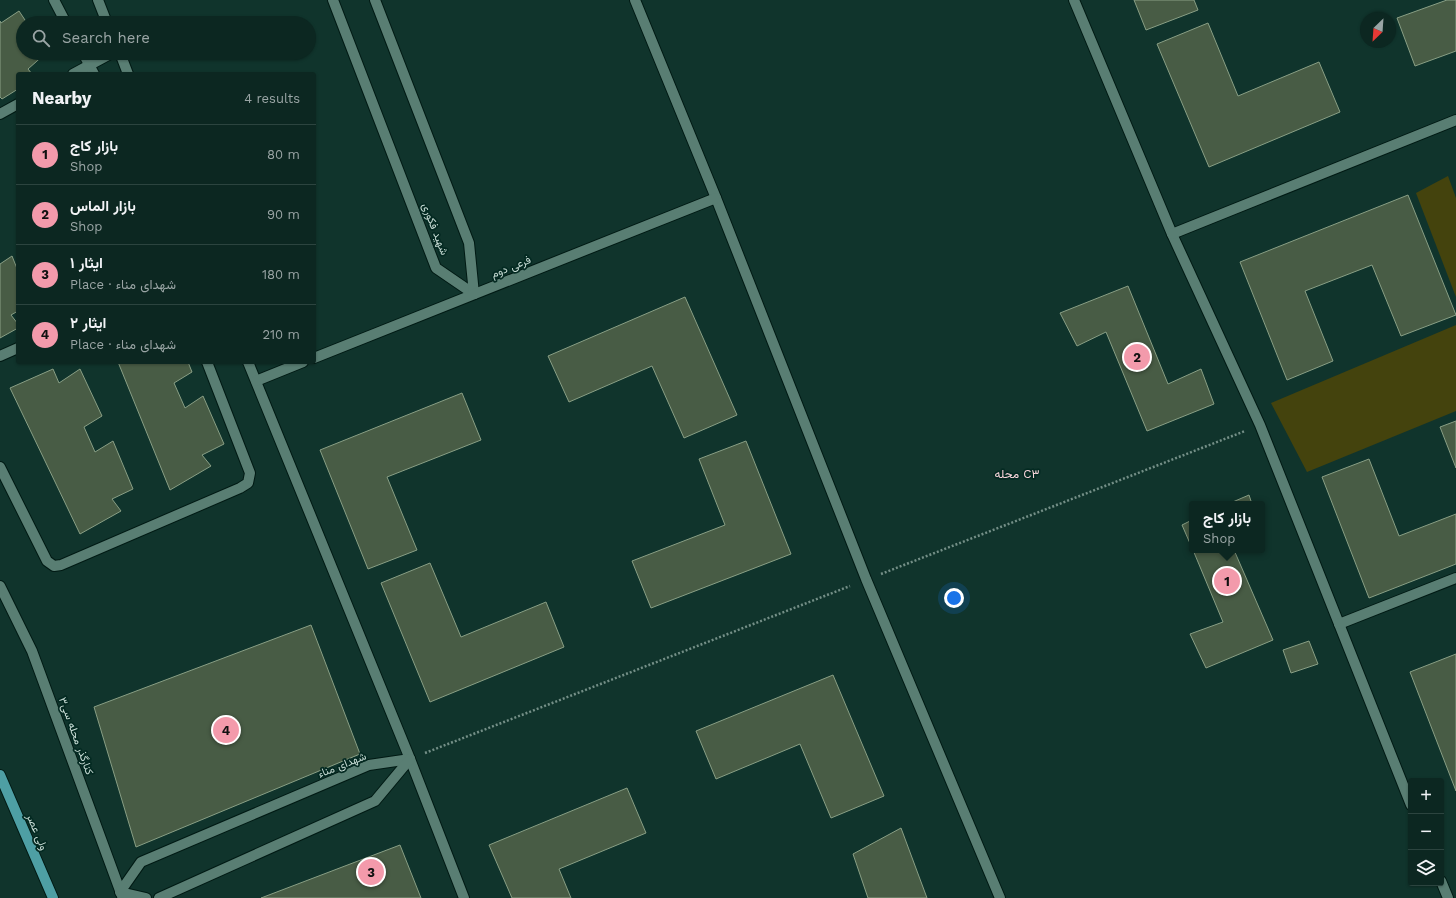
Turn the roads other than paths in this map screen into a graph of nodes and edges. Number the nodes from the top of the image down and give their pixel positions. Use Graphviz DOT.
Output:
graph roads {
  1 [pos="54,0"];
  2 [pos="333,0"];
  3 [pos="375,0"];
  4 [pos="635,0"];
  5 [pos="1074,0"];
  6 [pos="99,1"];
  7 [pos="62,16"];
  8 [pos="104,16"];
  9 [pos="87,60"];
  10 [pos="104,60"];
  11 [pos="123,60"];
  12 [pos="92,70"];
  13 [pos="127,72"];
  14 [pos="16,105"];
  15 [pos="0,114"];
  16 [pos="1456,120"];
  17 [pos="716,198"];
  18 [pos="1172,234"];
  19 [pos="474,294"];
  20 [pos="16,349"];
  21 [pos="0,356"];
  22 [pos="316,357"];
  23 [pos="208,364"];
  24 [pos="249,364"];
  25 [pos="298,364"];
  26 [pos="256,381"];
  27 [pos="0,467"];
  28 [pos="1456,578"];
  29 [pos="0,586"];
  30 [pos="1339,624"];
  31 [pos="410,759"];
  32 [pos="0,775"];
  33 [pos="1408,798"];
  34 [pos="1443,886"];
  35 [pos="122,895"];
  36 [pos="52,898"];
  37 [pos="146,898"];
  38 [pos="158,898"];
  39 [pos="464,898"];
  40 [pos="1000,898"];
  41 [pos="1448,898"];
  1 -- 7 [label="street"];
  2 -- 19 [label="street, شهید فکوری"];
  3 -- 19 [label="street"];
  4 -- 17 [label="street"];
  5 -- 18 [label="street"];
  6 -- 8 [label="street"];
  9 -- 12 [label="street"];
  10 -- 12 [label="street"];
  11 -- 13 [label="street"];
  14 -- 15 [label="street"];
  16 -- 18 [label="street"];
  17 -- 19 [label="street, فرعی دوم"];
  17 -- 40 [label="street"];
  18 -- 30 [label="street"];
  19 -- 22 [label="street, فرعی دوم"];
  20 -- 21 [label="street"];
  23 -- 27 [label="street"];
  24 -- 26 [label="street"];
  25 -- 26 [label="street"];
  26 -- 31 [label="street"];
  28 -- 30 [label="street"];
  29 -- 35 [label="street, کنارگذر محله سی۳"];
  30 -- 33 [label="street"];
  31 -- 35 [label="street, شهدای مناء"];
  31 -- 38 [label="street"];
  31 -- 39 [label="street"];
  32 -- 36 [label="main road, ولی عصر"];
  34 -- 41 [label="street"];
  35 -- 37 [label="street"];
}
